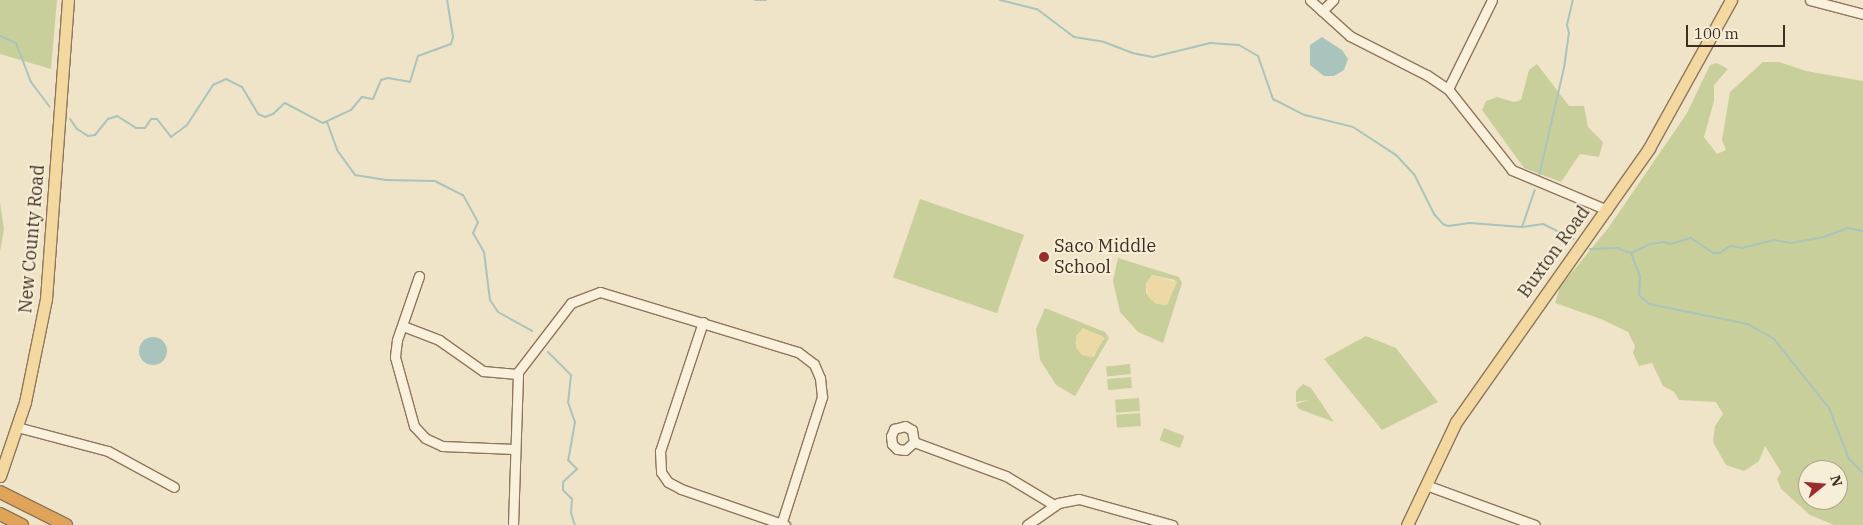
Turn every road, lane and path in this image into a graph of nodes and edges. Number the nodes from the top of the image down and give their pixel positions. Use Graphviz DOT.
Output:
graph roads {
  1 [pos="68,0"];
  2 [pos="1310,0"];
  3 [pos="1333,0"];
  4 [pos="1492,0"];
  5 [pos="1731,0"];
  6 [pos="1810,0"];
  7 [pos="1322,11"];
  8 [pos="1863,14"];
  9 [pos="1448,89"];
  10 [pos="1607,210"];
  11 [pos="419,276"];
  12 [pos="703,322"];
  13 [pos="403,326"];
  14 [pos="517,374"];
  15 [pos="17,427"];
  16 [pos="914,442"];
  17 [pos="514,448"];
  18 [pos="1,473"];
  19 [pos="1426,485"];
  20 [pos="174,487"];
  21 [pos="0,492"];
  22 [pos="1054,505"];
  23 [pos="0,514"];
  24 [pos="783,524"];
  25 [pos="22,525"];
  26 [pos="66,525"];
  27 [pos="514,525"];
  28 [pos="1028,525"];
  29 [pos="1172,525"];
  30 [pos="1407,525"];
  31 [pos="1535,525"];
  1 -- 15 [label="main road, New County Road"];
  2 -- 7 [label="street"];
  3 -- 7 [label="street"];
  4 -- 9 [label="street"];
  5 -- 10 [label="main road, Buxton Road"];
  6 -- 8 [label="street"];
  7 -- 9 [label="street"];
  9 -- 10 [label="street"];
  10 -- 19 [label="main road, Buxton Road"];
  11 -- 13 [label="street"];
  12 -- 14 [label="street"];
  12 -- 24 [label="street"];
  12 -- 24 [label="street"];
  13 -- 14 [label="street"];
  13 -- 17 [label="street"];
  14 -- 17 [label="street"];
  15 -- 18 [label="main road, New County Road"];
  15 -- 20 [label="street"];
  16 -- 22 [label="street"];
  17 -- 27 [label="street"];
  19 -- 30 [label="main road, Buxton Road"];
  19 -- 31 [label="street"];
  21 -- 26 [label="highway"];
  22 -- 28 [label="street"];
  22 -- 29 [label="street"];
  23 -- 25 [label="highway"];
}
